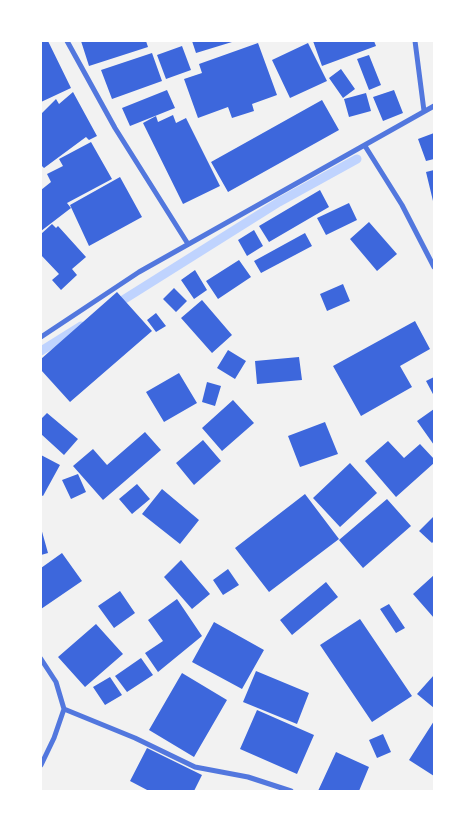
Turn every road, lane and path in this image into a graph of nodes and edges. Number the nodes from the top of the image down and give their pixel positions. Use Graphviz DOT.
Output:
graph roads {
  1 [pos="67,41"];
  2 [pos="415,41"];
  3 [pos="434,106"];
  4 [pos="424,111"];
  5 [pos="365,146"];
  6 [pos="188,244"];
  7 [pos="434,267"];
  8 [pos="41,337"];
  9 [pos="41,659"];
  10 [pos="64,709"];
  11 [pos="41,765"];
  12 [pos="291,791"];
  1 -- 6 [label="street"];
  2 -- 4 [label="street"];
  3 -- 4 [label="street"];
  4 -- 5 [label="street"];
  5 -- 6 [label="street"];
  5 -- 7 [label="street"];
  6 -- 8 [label="street"];
  9 -- 10 [label="street"];
  10 -- 11 [label="street"];
  10 -- 12 [label="street"];
}
